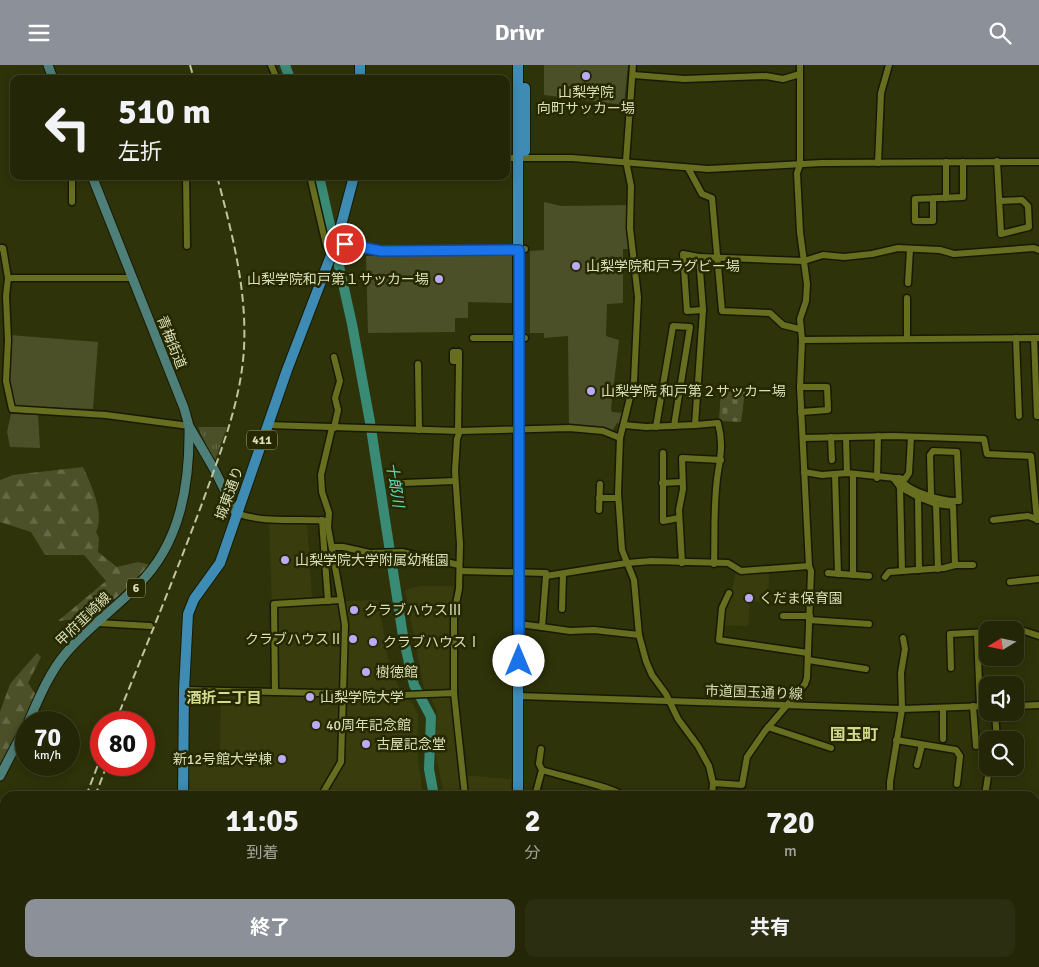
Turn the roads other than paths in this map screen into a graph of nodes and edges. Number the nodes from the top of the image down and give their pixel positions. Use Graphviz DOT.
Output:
graph roads {
  1 [pos="518,65"];
  2 [pos="525,65"];
  3 [pos="633,65"];
  4 [pos="800,65"];
  5 [pos="889,65"];
  6 [pos="800,74"];
  7 [pos="633,75"];
  8 [pos="510,158"];
  9 [pos="522,158"];
  10 [pos="626,161"];
  11 [pos="997,161"];
  12 [pos="946,162"];
  13 [pos="963,162"];
  14 [pos="1039,162"];
  15 [pos="878,163"];
  16 [pos="800,165"];
  17 [pos="688,168"];
  18 [pos="72,180"];
  19 [pos="94,180"];
  20 [pos="186,180"];
  21 [pos="311,180"];
  22 [pos="353,180"];
  23 [pos="933,198"];
  24 [pos="946,198"];
  25 [pos="1000,201"];
  26 [pos="72,202"];
  27 [pos="338,237"];
  28 [pos="187,245"];
  29 [pos="0,248"];
  30 [pos="522,249"];
  31 [pos="910,249"];
  32 [pos="1039,250"];
  33 [pos="331,254"];
  34 [pos="699,257"];
  35 [pos="716,257"];
  36 [pos="804,261"];
  37 [pos="8,278"];
  38 [pos="131,278"];
  39 [pos="908,283"];
  40 [pos="3,295"];
  41 [pos="907,298"];
  42 [pos="703,310"];
  43 [pos="799,329"];
  44 [pos="473,338"];
  45 [pos="522,338"];
  46 [pos="1016,338"];
  47 [pos="1036,338"];
  48 [pos="907,339"];
  49 [pos="802,340"];
  50 [pos="687,341"];
  51 [pos="701,342"];
  52 [pos="334,357"];
  53 [pos="459,361"];
  54 [pos="418,365"];
  55 [pos="800,387"];
  56 [pos="801,411"];
  57 [pos="1019,416"];
  58 [pos="1037,416"];
  59 [pos="267,425"];
  60 [pos="624,425"];
  61 [pos="695,425"];
  62 [pos="189,426"];
  63 [pos="674,426"];
  64 [pos="656,427"];
  65 [pos="333,428"];
  66 [pos="419,430"];
  67 [pos="459,431"];
  68 [pos="522,431"];
  69 [pos="832,437"];
  70 [pos="846,437"];
  71 [pos="878,437"];
  72 [pos="911,437"];
  73 [pos="620,438"];
  74 [pos="803,438"];
  75 [pos="662,453"];
  76 [pos="721,460"];
  77 [pos="832,460"];
  78 [pos="804,472"];
  79 [pos="835,474"];
  80 [pos="850,474"];
  81 [pos="877,478"];
  82 [pos="896,478"];
  83 [pos="455,481"];
  84 [pos="682,482"];
  85 [pos="404,483"];
  86 [pos="662,483"];
  87 [pos="600,484"];
  88 [pos="900,487"];
  89 [pos="931,495"];
  90 [pos="918,497"];
  91 [pos="599,498"];
  92 [pos="618,498"];
  93 [pos="936,504"];
  94 [pos="599,510"];
  95 [pos="236,513"];
  96 [pos="680,518"];
  97 [pos="993,520"];
  98 [pos="1038,520"];
  99 [pos="325,521"];
  100 [pos="332,547"];
  101 [pos="627,563"];
  102 [pos="682,563"];
  103 [pos="714,564"];
  104 [pos="955,565"];
  105 [pos="973,565"];
  106 [pos="809,566"];
  107 [pos="460,568"];
  108 [pos="938,569"];
  109 [pos="919,570"];
  110 [pos="902,571"];
  111 [pos="522,573"];
  112 [pos="828,573"];
  113 [pos="563,574"];
  114 [pos="838,574"];
  115 [pos="854,575"];
  116 [pos="546,576"];
  117 [pos="869,576"];
  118 [pos="885,577"];
  119 [pos="1039,579"];
  120 [pos="1010,582"];
  121 [pos="729,593"];
  122 [pos="341,600"];
  123 [pos="328,601"];
  124 [pos="562,609"];
  125 [pos="783,616"];
  126 [pos="810,618"];
  127 [pos="98,623"];
  128 [pos="869,624"];
  129 [pos="522,625"];
  130 [pos="150,626"];
  131 [pos="542,627"];
  132 [pos="1024,631"];
  133 [pos="976,633"];
  134 [pos="979,633"];
  135 [pos="639,635"];
  136 [pos="1039,636"];
  137 [pos="904,638"];
  138 [pos="808,656"];
  139 [pos="951,668"];
  140 [pos="866,669"];
  141 [pos="979,688"];
  142 [pos="184,690"];
  143 [pos="275,691"];
  144 [pos="344,692"];
  145 [pos="454,693"];
  146 [pos="522,697"];
  147 [pos="669,701"];
  148 [pos="787,705"];
  149 [pos="1024,705"];
  150 [pos="1039,705"];
  151 [pos="979,706"];
  152 [pos="943,707"];
  153 [pos="902,709"];
  154 [pos="34,711"];
  155 [pos="979,716"];
  156 [pos="768,727"];
  157 [pos="943,739"];
  158 [pos="896,740"];
  159 [pos="922,745"];
  160 [pos="976,745"];
  161 [pos="15,747"];
  162 [pos="831,748"];
  163 [pos="541,749"];
  164 [pos="918,765"];
  165 [pos="542,770"];
  166 [pos="0,776"];
  167 [pos="988,776"];
  168 [pos="713,783"];
  169 [pos="957,784"];
  170 [pos="183,791"];
  171 [pos="323,791"];
  172 [pos="464,791"];
  173 [pos="518,791"];
  174 [pos="525,791"];
  175 [pos="536,791"];
  176 [pos="610,791"];
  177 [pos="712,791"];
  178 [pos="891,791"];
  179 [pos="986,791"];
  1 -- 9 [label="highway"];
  2 -- 9 [label="highway"];
  3 -- 7 [label="street"];
  4 -- 6 [label="street"];
  5 -- 15 [label="street"];
  6 -- 7 [label="street"];
  6 -- 16 [label="street"];
  7 -- 10 [label="street"];
  8 -- 9 [label="street"];
  9 -- 10 [label="street"];
  9 -- 30 [label="highway"];
  10 -- 17 [label="street"];
  10 -- 60 [label="street"];
  11 -- 13 [label="street"];
  11 -- 14 [label="street"];
  11 -- 25 [label="street"];
  12 -- 13 [label="street"];
  12 -- 15 [label="street"];
  12 -- 24 [label="street"];
  13 -- 24 [label="street"];
  15 -- 16 [label="street"];
  16 -- 17 [label="street"];
  16 -- 36 [label="street"];
  17 -- 35 [label="street"];
  18 -- 26 [label="street"];
  19 -- 38 [label="main road, 青梅街道 / 6"];
  20 -- 28 [label="street"];
  21 -- 33 [label="street"];
  22 -- 27 [label="highway, 城東通り / 411"];
  23 -- 23 [label="street"];
  23 -- 24 [label="street"];
  25 -- 25 [label="street"];
  27 -- 30 [label="street"];
  27 -- 33 [label="highway, 城東通り / 411"];
  29 -- 37 [label="street"];
  30 -- 45 [label="highway"];
  31 -- 32 [label="street"];
  31 -- 36 [label="street"];
  31 -- 39 [label="street"];
  33 -- 59 [label="highway, 城東通り / 411"];
  34 -- 35 [label="street"];
  34 -- 42 [label="street"];
  34 -- 42 [label="street"];
  35 -- 36 [label="street"];
  35 -- 43 [label="street"];
  36 -- 43 [label="street"];
  37 -- 38 [label="street"];
  37 -- 40 [label="street"];
  38 -- 62 [label="main road, 青梅街道 / 6"];
  40 -- 62 [label="street"];
  41 -- 48 [label="street"];
  42 -- 51 [label="street"];
  43 -- 49 [label="street"];
  44 -- 45 [label="street"];
  45 -- 68 [label="highway"];
  46 -- 47 [label="street"];
  46 -- 48 [label="street"];
  46 -- 57 [label="street"];
  47 -- 58 [label="street"];
  48 -- 49 [label="street"];
  49 -- 55 [label="street"];
  50 -- 51 [label="street"];
  50 -- 63 [label="street"];
  50 -- 64 [label="street"];
  51 -- 61 [label="street"];
  52 -- 65 [label="street"];
  53 -- 67 [label="street"];
  54 -- 66 [label="street"];
  55 -- 56 [label="street"];
  55 -- 56 [label="street"];
  56 -- 74 [label="street"];
  59 -- 65 [label="street"];
  59 -- 95 [label="highway, 城東通り / 411"];
  60 -- 64 [label="street"];
  60 -- 73 [label="street"];
  61 -- 63 [label="street"];
  61 -- 76 [label="street"];
  62 -- 95 [label="main road, 青梅街道 / 6"];
  62 -- 127 [label="main road, 甲府韮崎線 / 6"];
  63 -- 64 [label="street"];
  65 -- 66 [label="street"];
  65 -- 99 [label="street"];
  66 -- 67 [label="street"];
  67 -- 68 [label="street"];
  67 -- 83 [label="street"];
  68 -- 73 [label="street"];
  68 -- 111 [label="highway"];
  69 -- 70 [label="street"];
  69 -- 74 [label="street"];
  69 -- 77 [label="street"];
  70 -- 71 [label="street"];
  70 -- 80 [label="street"];
  71 -- 72 [label="street"];
  71 -- 81 [label="street"];
  72 -- 82 [label="street"];
  72 -- 98 [label="street"];
  73 -- 92 [label="street"];
  74 -- 78 [label="street"];
  75 -- 86 [label="street"];
  76 -- 84 [label="street"];
  76 -- 103 [label="street"];
  78 -- 79 [label="street"];
  78 -- 106 [label="street"];
  79 -- 80 [label="street"];
  79 -- 114 [label="street"];
  80 -- 81 [label="street"];
  80 -- 115 [label="street"];
  81 -- 82 [label="street"];
  82 -- 88 [label="street"];
  82 -- 89 [label="street"];
  83 -- 85 [label="street"];
  83 -- 107 [label="street"];
  84 -- 86 [label="street"];
  84 -- 96 [label="street"];
  86 -- 96 [label="street"];
  87 -- 91 [label="street"];
  88 -- 90 [label="street"];
  88 -- 110 [label="street"];
  89 -- 89 [label="street"];
  90 -- 93 [label="street"];
  90 -- 109 [label="street"];
  91 -- 92 [label="street"];
  91 -- 94 [label="street"];
  92 -- 101 [label="street"];
  93 -- 104 [label="street"];
  93 -- 108 [label="street"];
  95 -- 99 [label="street"];
  95 -- 142 [label="highway, 城東通り / 411"];
  96 -- 102 [label="street"];
  97 -- 98 [label="street"];
  99 -- 100 [label="street"];
  99 -- 123 [label="street"];
  100 -- 107 [label="street"];
  100 -- 122 [label="street"];
  101 -- 102 [label="street"];
  101 -- 113 [label="street"];
  101 -- 135 [label="street"];
  102 -- 103 [label="street"];
  103 -- 106 [label="street"];
  104 -- 105 [label="street"];
  104 -- 108 [label="street"];
  106 -- 126 [label="street"];
  107 -- 111 [label="street"];
  107 -- 145 [label="street"];
  108 -- 109 [label="street"];
  109 -- 110 [label="street"];
  110 -- 118 [label="street"];
  111 -- 116 [label="street"];
  111 -- 129 [label="highway"];
  112 -- 114 [label="street"];
  113 -- 116 [label="street"];
  113 -- 124 [label="street"];
  114 -- 115 [label="street"];
  115 -- 117 [label="street"];
  116 -- 131 [label="street"];
  119 -- 120 [label="street"];
  121 -- 138 [label="street"];
  122 -- 123 [label="street"];
  122 -- 144 [label="street"];
  123 -- 143 [label="street"];
  125 -- 126 [label="street"];
  126 -- 128 [label="street"];
  126 -- 138 [label="street"];
  127 -- 130 [label="street"];
  127 -- 154 [label="main road, 甲府韮崎線 / 6"];
  129 -- 131 [label="street"];
  129 -- 146 [label="highway"];
  131 -- 135 [label="street"];
  132 -- 136 [label="street"];
  133 -- 134 [label="street"];
  133 -- 139 [label="street"];
  133 -- 141 [label="street"];
  135 -- 147 [label="street"];
  137 -- 153 [label="street"];
  138 -- 140 [label="street"];
  138 -- 148 [label="street"];
  142 -- 143 [label="street"];
  142 -- 170 [label="highway, 城東通り / 411"];
  143 -- 144 [label="street"];
  144 -- 145 [label="street"];
  144 -- 171 [label="street"];
  145 -- 172 [label="street"];
  146 -- 147 [label="street, 市道国玉通り線"];
  146 -- 173 [label="highway"];
  146 -- 174 [label="highway"];
  147 -- 148 [label="street, 市道国玉通り線"];
  147 -- 168 [label="street"];
  148 -- 153 [label="street, 市道国玉通り線"];
  148 -- 156 [label="street"];
  149 -- 150 [label="street"];
  151 -- 152 [label="street, 市道国玉通り線"];
  152 -- 153 [label="street, 市道国玉通り線"];
  152 -- 157 [label="street"];
  153 -- 158 [label="street"];
  155 -- 160 [label="street"];
  156 -- 162 [label="street"];
  156 -- 168 [label="street"];
  158 -- 159 [label="street"];
  158 -- 178 [label="street"];
  159 -- 164 [label="street"];
  159 -- 169 [label="street"];
  161 -- 166 [label="main road"];
  163 -- 165 [label="street"];
  165 -- 175 [label="street"];
  165 -- 176 [label="street"];
  167 -- 179 [label="street"];
  168 -- 177 [label="street"];
}
